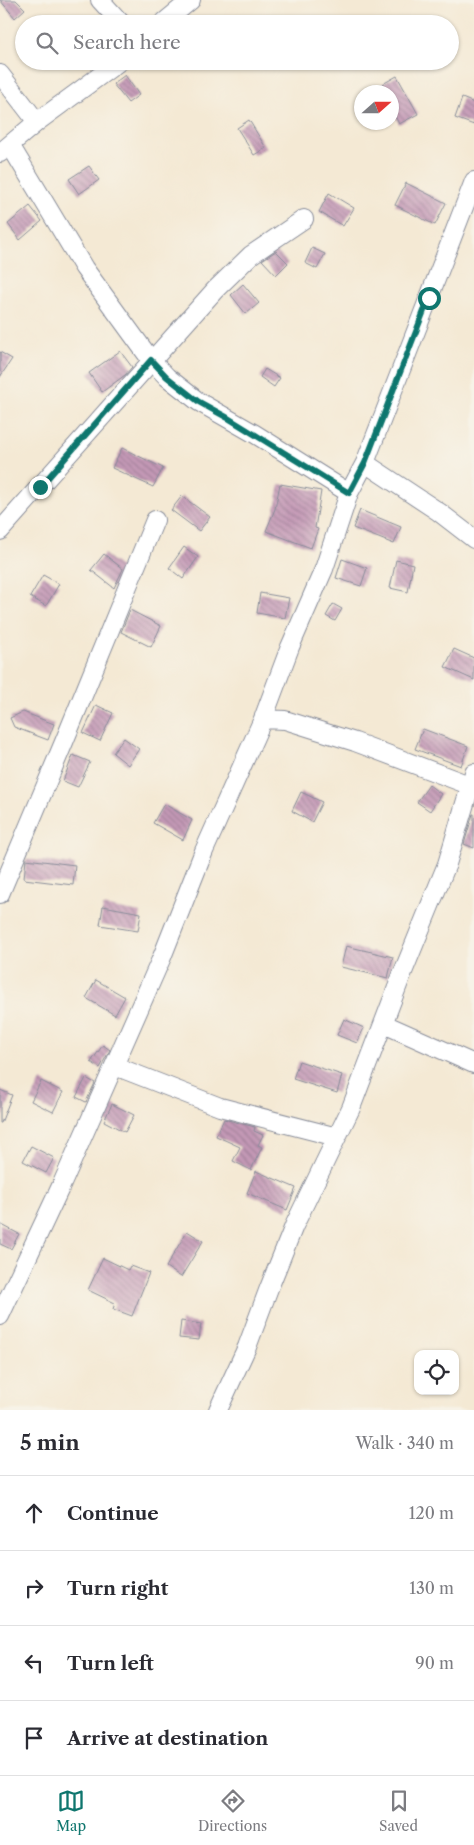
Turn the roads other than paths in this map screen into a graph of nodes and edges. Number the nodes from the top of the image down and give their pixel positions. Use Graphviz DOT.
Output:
graph roads {
  1 [pos="100,0"];
  2 [pos="191,0"];
  3 [pos="114,15"];
  4 [pos="173,15"];
  5 [pos="108,70"];
  6 [pos="0,74"];
  7 [pos="36,122"];
  8 [pos="5,149"];
  9 [pos="474,181"];
  10 [pos="304,220"];
  11 [pos="151,360"];
  12 [pos="365,463"];
  13 [pos="349,493"];
  14 [pos="155,520"];
  15 [pos="0,531"];
  16 [pos="474,539"];
  17 [pos="263,719"];
  18 [pos="472,779"];
  19 [pos="0,894"];
  20 [pos="384,1024"];
  21 [pos="474,1064"];
  22 [pos="115,1066"];
  23 [pos="337,1137"];
  24 [pos="0,1316"];
  25 [pos="218,1410"];
  1 -- 3 [label="street"];
  2 -- 4 [label="street"];
  5 -- 7 [label="street"];
  6 -- 7 [label="street"];
  7 -- 8 [label="street"];
  8 -- 11 [label="street"];
  9 -- 12 [label="street"];
  10 -- 11 [label="street"];
  11 -- 13 [label="street"];
  11 -- 15 [label="street"];
  12 -- 13 [label="street"];
  12 -- 16 [label="street"];
  13 -- 17 [label="street"];
  14 -- 19 [label="street"];
  17 -- 18 [label="street"];
  17 -- 22 [label="street"];
  18 -- 20 [label="street"];
  20 -- 21 [label="street"];
  20 -- 23 [label="street"];
  22 -- 23 [label="street"];
  22 -- 24 [label="street"];
  23 -- 25 [label="street"];
}
